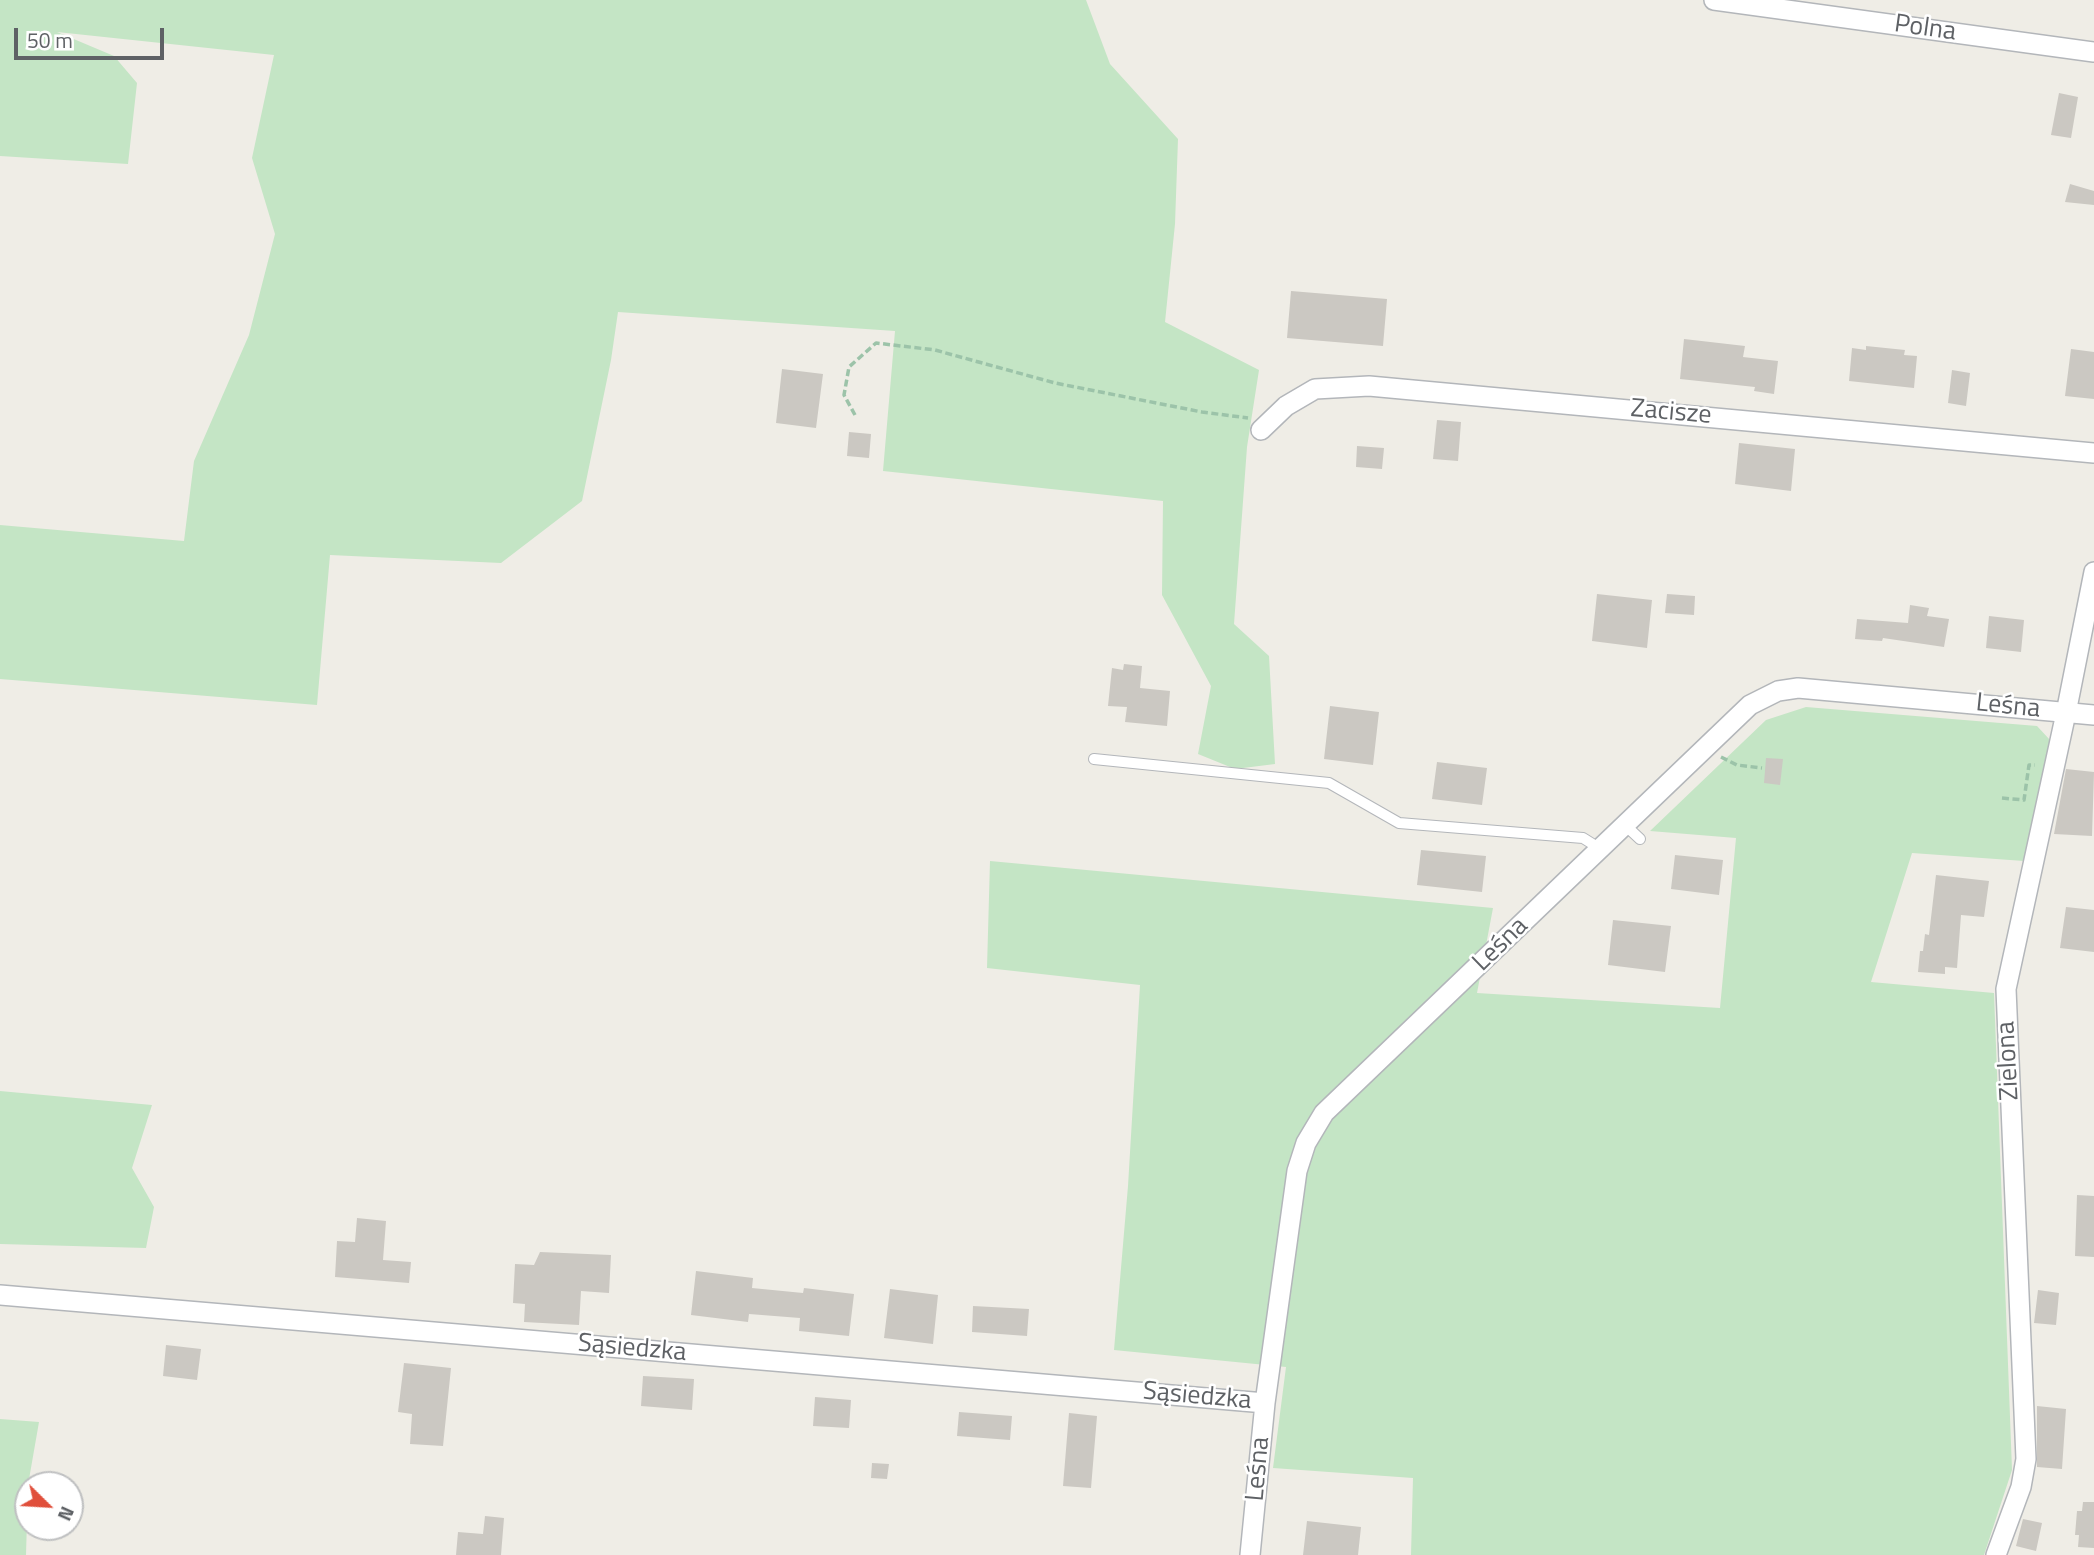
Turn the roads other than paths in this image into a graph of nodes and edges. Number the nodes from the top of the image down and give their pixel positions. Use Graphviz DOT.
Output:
graph roads {
  1 [pos="1714,0"];
  2 [pos="2094,52"];
  3 [pos="1266,425"];
  4 [pos="2094,453"];
  5 [pos="2094,572"];
  6 [pos="2066,713"];
  7 [pos="2094,715"];
  8 [pos="1094,759"];
  9 [pos="1624,824"];
  10 [pos="1640,839"];
  11 [pos="1599,848"];
  12 [pos="0,1295"];
  13 [pos="1265,1403"];
  14 [pos="1250,1555"];
  15 [pos="1996,1555"];
  1 -- 2 [label="street, Polna"];
  3 -- 4 [label="street, Zacisze"];
  5 -- 6 [label="street, Zielona"];
  6 -- 7 [label="street, Leśna"];
  6 -- 9 [label="street, Leśna"];
  6 -- 15 [label="street, Zielona"];
  8 -- 11 [label="lane"];
  9 -- 10 [label="lane"];
  9 -- 11 [label="street, Leśna"];
  11 -- 13 [label="street, Leśna"];
  12 -- 13 [label="street, Sąsiedzka"];
  13 -- 14 [label="street, Leśna"];
}
